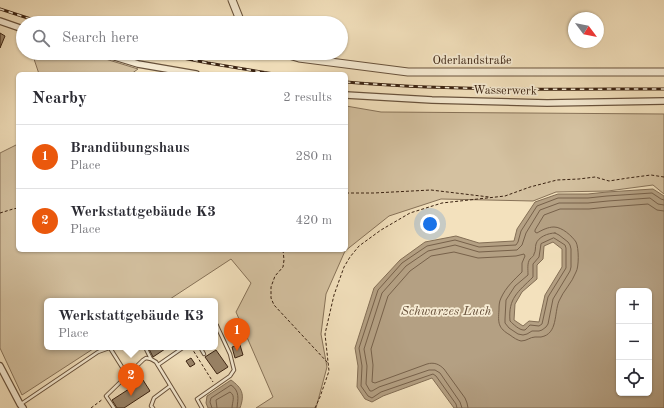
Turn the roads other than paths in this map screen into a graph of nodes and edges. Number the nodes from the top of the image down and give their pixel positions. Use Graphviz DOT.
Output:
graph roads {
  1 [pos="232,0"];
  2 [pos="238,16"];
  3 [pos="0,22"];
  4 [pos="16,27"];
  5 [pos="125,60"];
  6 [pos="315,60"];
  7 [pos="184,72"];
  8 [pos="664,72"];
  9 [pos="348,95"];
  10 [pos="664,101"];
  11 [pos="218,330"];
  12 [pos="103,350"];
  13 [pos="113,350"];
  14 [pos="147,350"];
  15 [pos="180,350"];
  16 [pos="202,350"];
  17 [pos="204,354"];
  18 [pos="152,359"];
  19 [pos="158,365"];
  20 [pos="0,366"];
  21 [pos="128,375"];
  22 [pos="170,386"];
  23 [pos="22,407"];
  24 [pos="114,408"];
  25 [pos="153,408"];
  26 [pos="184,408"];
  27 [pos="202,408"];
  1 -- 2 [label="street"];
  3 -- 4 [label="street"];
  5 -- 7 [label="street"];
  6 -- 8 [label="street, Oderlandstraße"];
  9 -- 10 [label="street, Wasserwerk"];
  11 -- 27 [label="lane"];
  12 -- 23 [label="lane"];
  13 -- 21 [label="lane"];
  14 -- 18 [label="lane"];
  15 -- 19 [label="lane"];
  16 -- 17 [label="lane"];
  18 -- 19 [label="lane"];
  18 -- 21 [label="lane"];
  19 -- 22 [label="lane"];
  20 -- 23 [label="street"];
  21 -- 24 [label="lane"];
  22 -- 25 [label="lane"];
  22 -- 26 [label="lane"];
}
